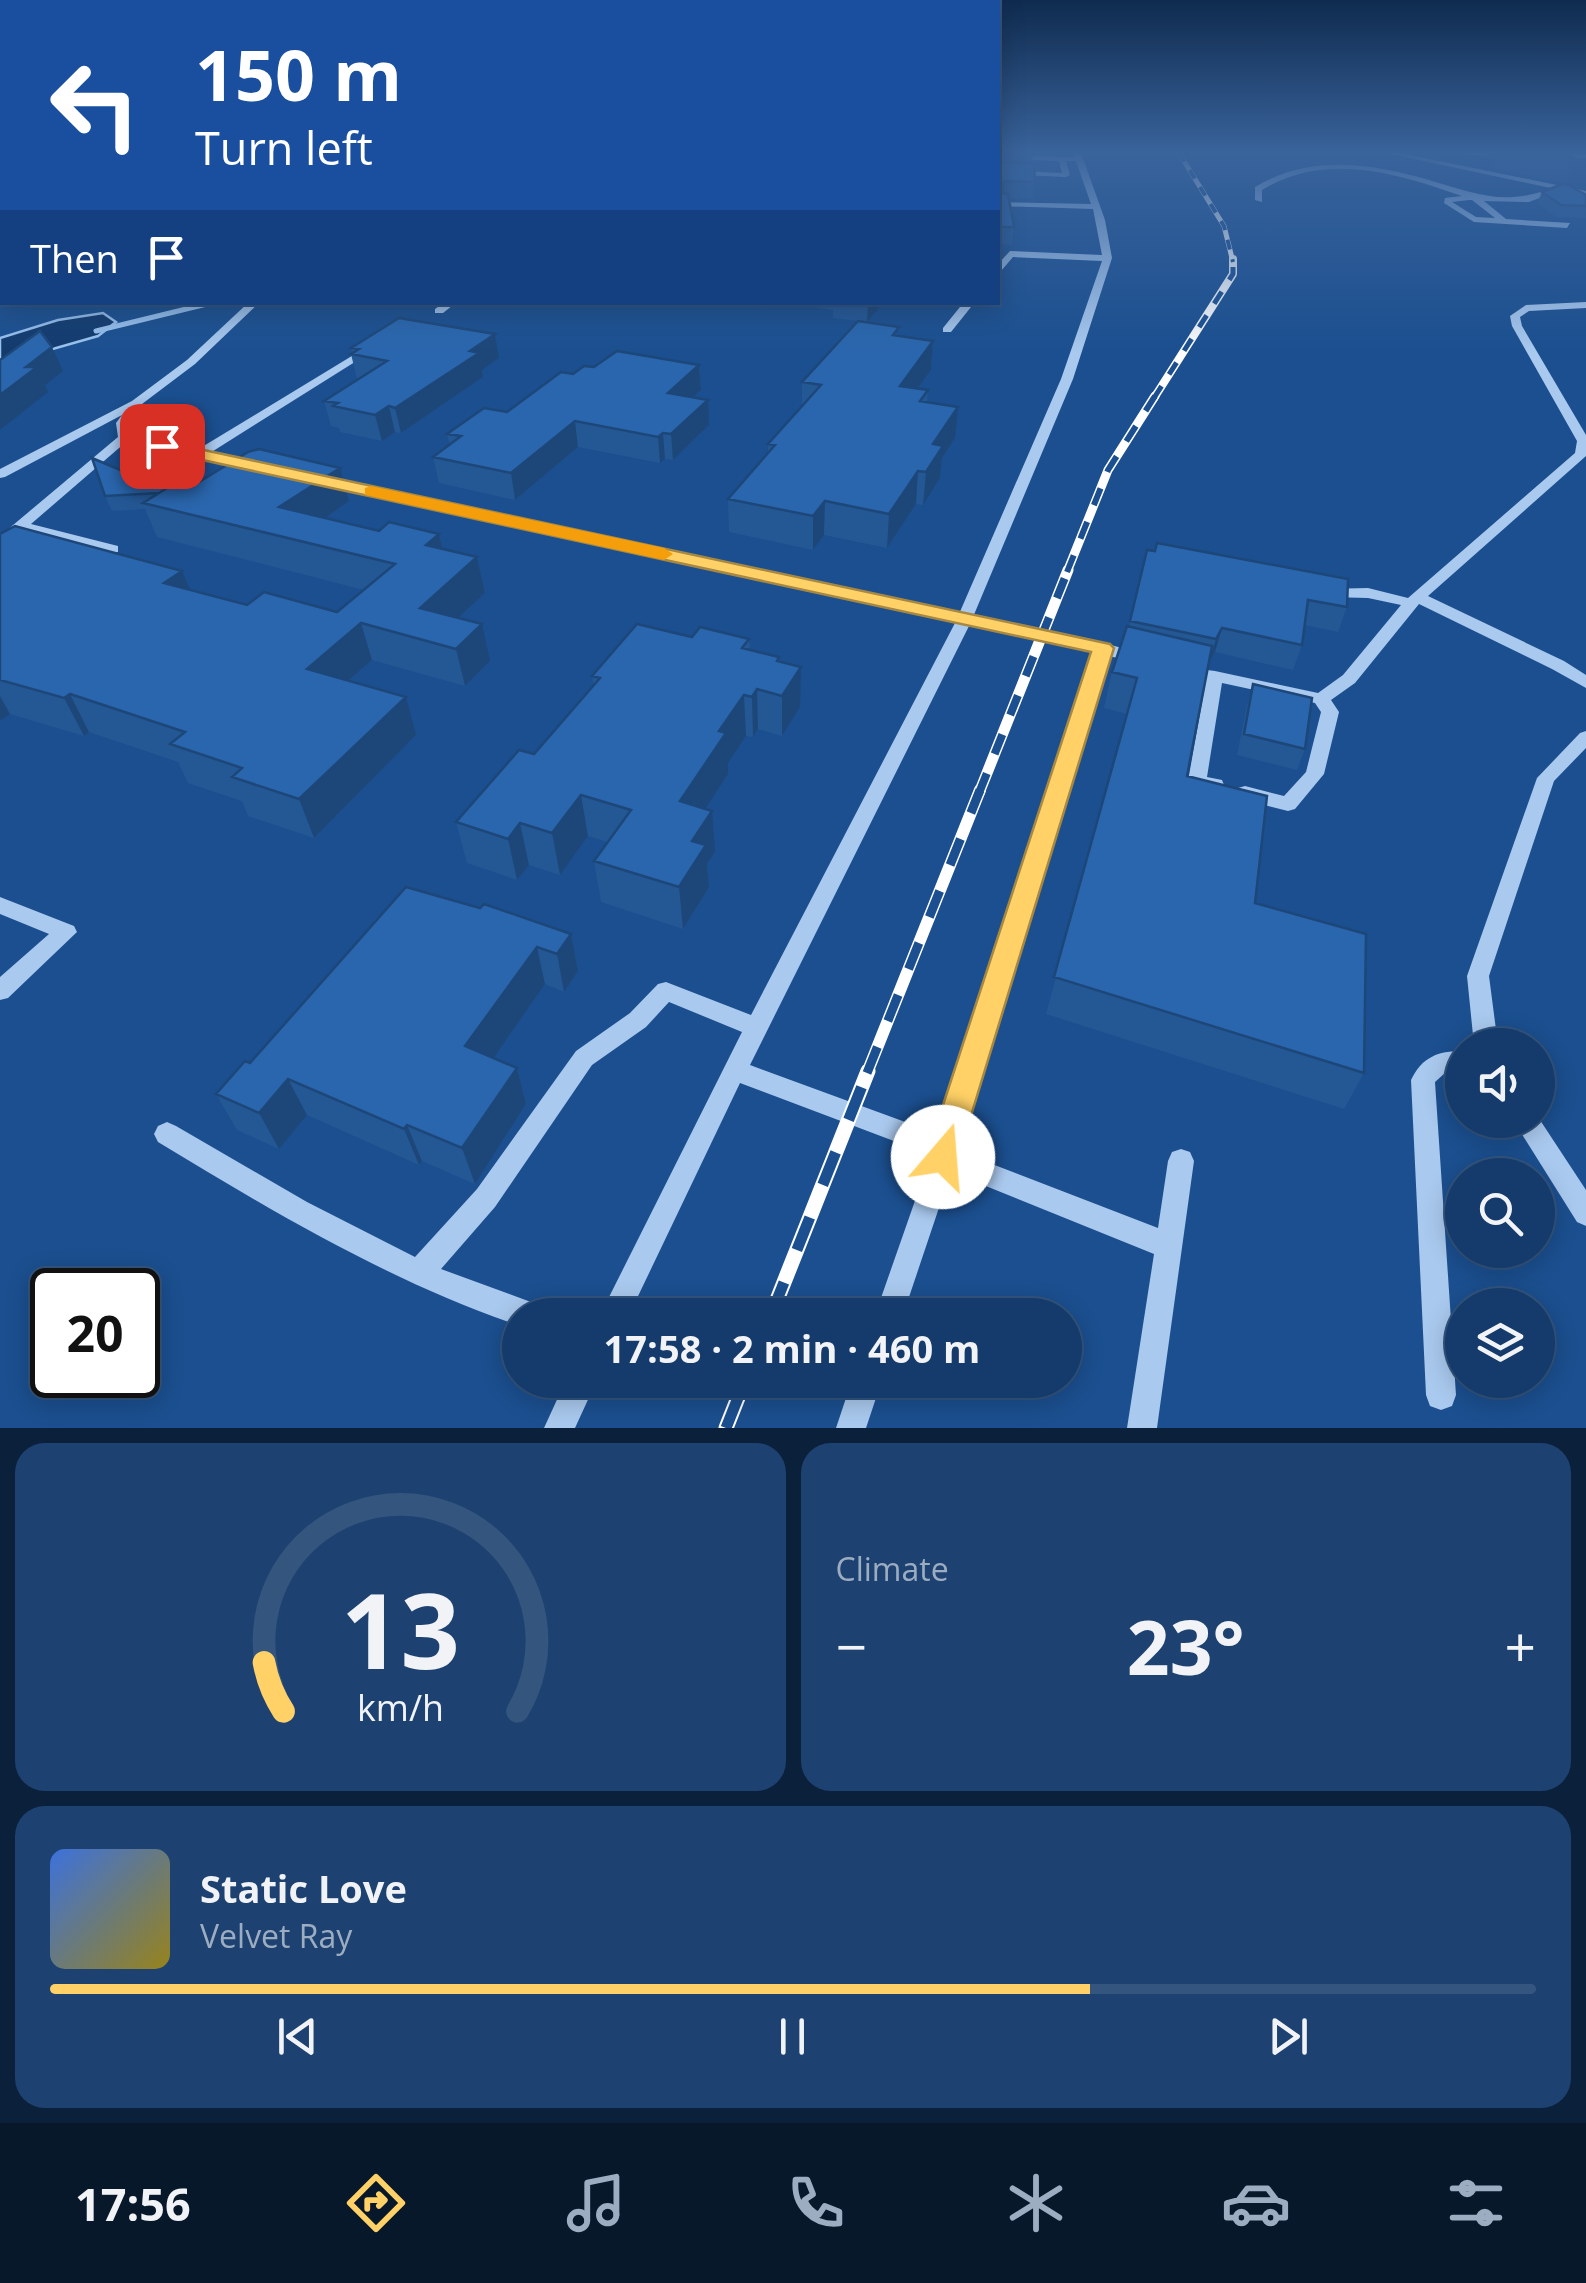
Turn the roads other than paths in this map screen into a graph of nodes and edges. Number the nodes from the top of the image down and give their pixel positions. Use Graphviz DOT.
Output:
graph roads {
  1 [pos="1099,220"];
  2 [pos="1509,220"];
  3 [pos="1568,225"];
  4 [pos="1000,253"];
  5 [pos="1010,254"];
  6 [pos="1107,258"];
  7 [pos="1000,266"];
  8 [pos="252,305"];
  9 [pos="448,305"];
  10 [pos="968,305"];
  11 [pos="1586,305"];
  12 [pos="440,310"];
  13 [pos="947,330"];
  14 [pos="386,340"];
  15 [pos="138,401"];
  16 [pos="124,438"];
  17 [pos="200,454"];
  18 [pos="276,471"];
  19 [pos="0,474"];
  20 [pos="315,479"];
  21 [pos="20,526"];
  22 [pos="0,543"];
  23 [pos="114,549"];
  24 [pos="1319,592"];
  25 [pos="1415,600"];
  26 [pos="965,618"];
  27 [pos="1103,648"];
  28 [pos="1215,676"];
  29 [pos="1586,683"];
  30 [pos="1321,699"];
  31 [pos="1586,737"];
  32 [pos="0,905"];
  33 [pos="0,991"];
  34 [pos="757,1028"];
  35 [pos="1484,1028"];
  36 [pos="1445,1061"];
  37 [pos="735,1070"];
  38 [pos="167,1134"];
  39 [pos="1537,1138"];
  40 [pos="944,1152"];
  41 [pos="1181,1162"];
  42 [pos="1586,1212"];
  43 [pos="1169,1246"];
  44 [pos="421,1271"];
  45 [pos="622,1298"];
  46 [pos="895,1298"];
  47 [pos="502,1307"];
  48 [pos="1440,1395"];
  49 [pos="573,1398"];
  50 [pos="861,1398"];
  51 [pos="559,1428"];
  52 [pos="851,1428"];
  53 [pos="1142,1428"];
  1 -- 6 [label="lane"];
  2 -- 3 [label="lane"];
  4 -- 5 [label="lane"];
  5 -- 6 [label="lane"];
  5 -- 7 [label="lane"];
  6 -- 26 [label="lane"];
  8 -- 15 [label="lane"];
  9 -- 12 [label="lane"];
  10 -- 13 [label="lane"];
  11 -- 25 [label="lane"];
  14 -- 17 [label="lane"];
  15 -- 16 [label="lane"];
  15 -- 19 [label="lane"];
  16 -- 17 [label="lane"];
  16 -- 21 [label="lane"];
  17 -- 18 [label="lane"];
  20 -- 26 [label="lane"];
  21 -- 22 [label="lane"];
  21 -- 23 [label="lane"];
  24 -- 25 [label="lane"];
  25 -- 29 [label="lane"];
  25 -- 30 [label="lane"];
  26 -- 27 [label="lane"];
  26 -- 34 [label="lane"];
  27 -- 28 [label="lane"];
  27 -- 40 [label="lane"];
  28 -- 30 [label="lane"];
  28 -- 30 [label="lane"];
  31 -- 35 [label="lane"];
  32 -- 33 [label="lane"];
  34 -- 37 [label="lane"];
  34 -- 44 [label="lane"];
  36 -- 48 [label="lane"];
  37 -- 40 [label="lane"];
  37 -- 45 [label="lane"];
  38 -- 44 [label="lane"];
  39 -- 42 [label="lane"];
  40 -- 43 [label="lane"];
  40 -- 46 [label="lane"];
  41 -- 43 [label="lane"];
  43 -- 53 [label="lane"];
  44 -- 47 [label="lane"];
  49 -- 51 [label="lane"];
  50 -- 52 [label="lane"];
}
